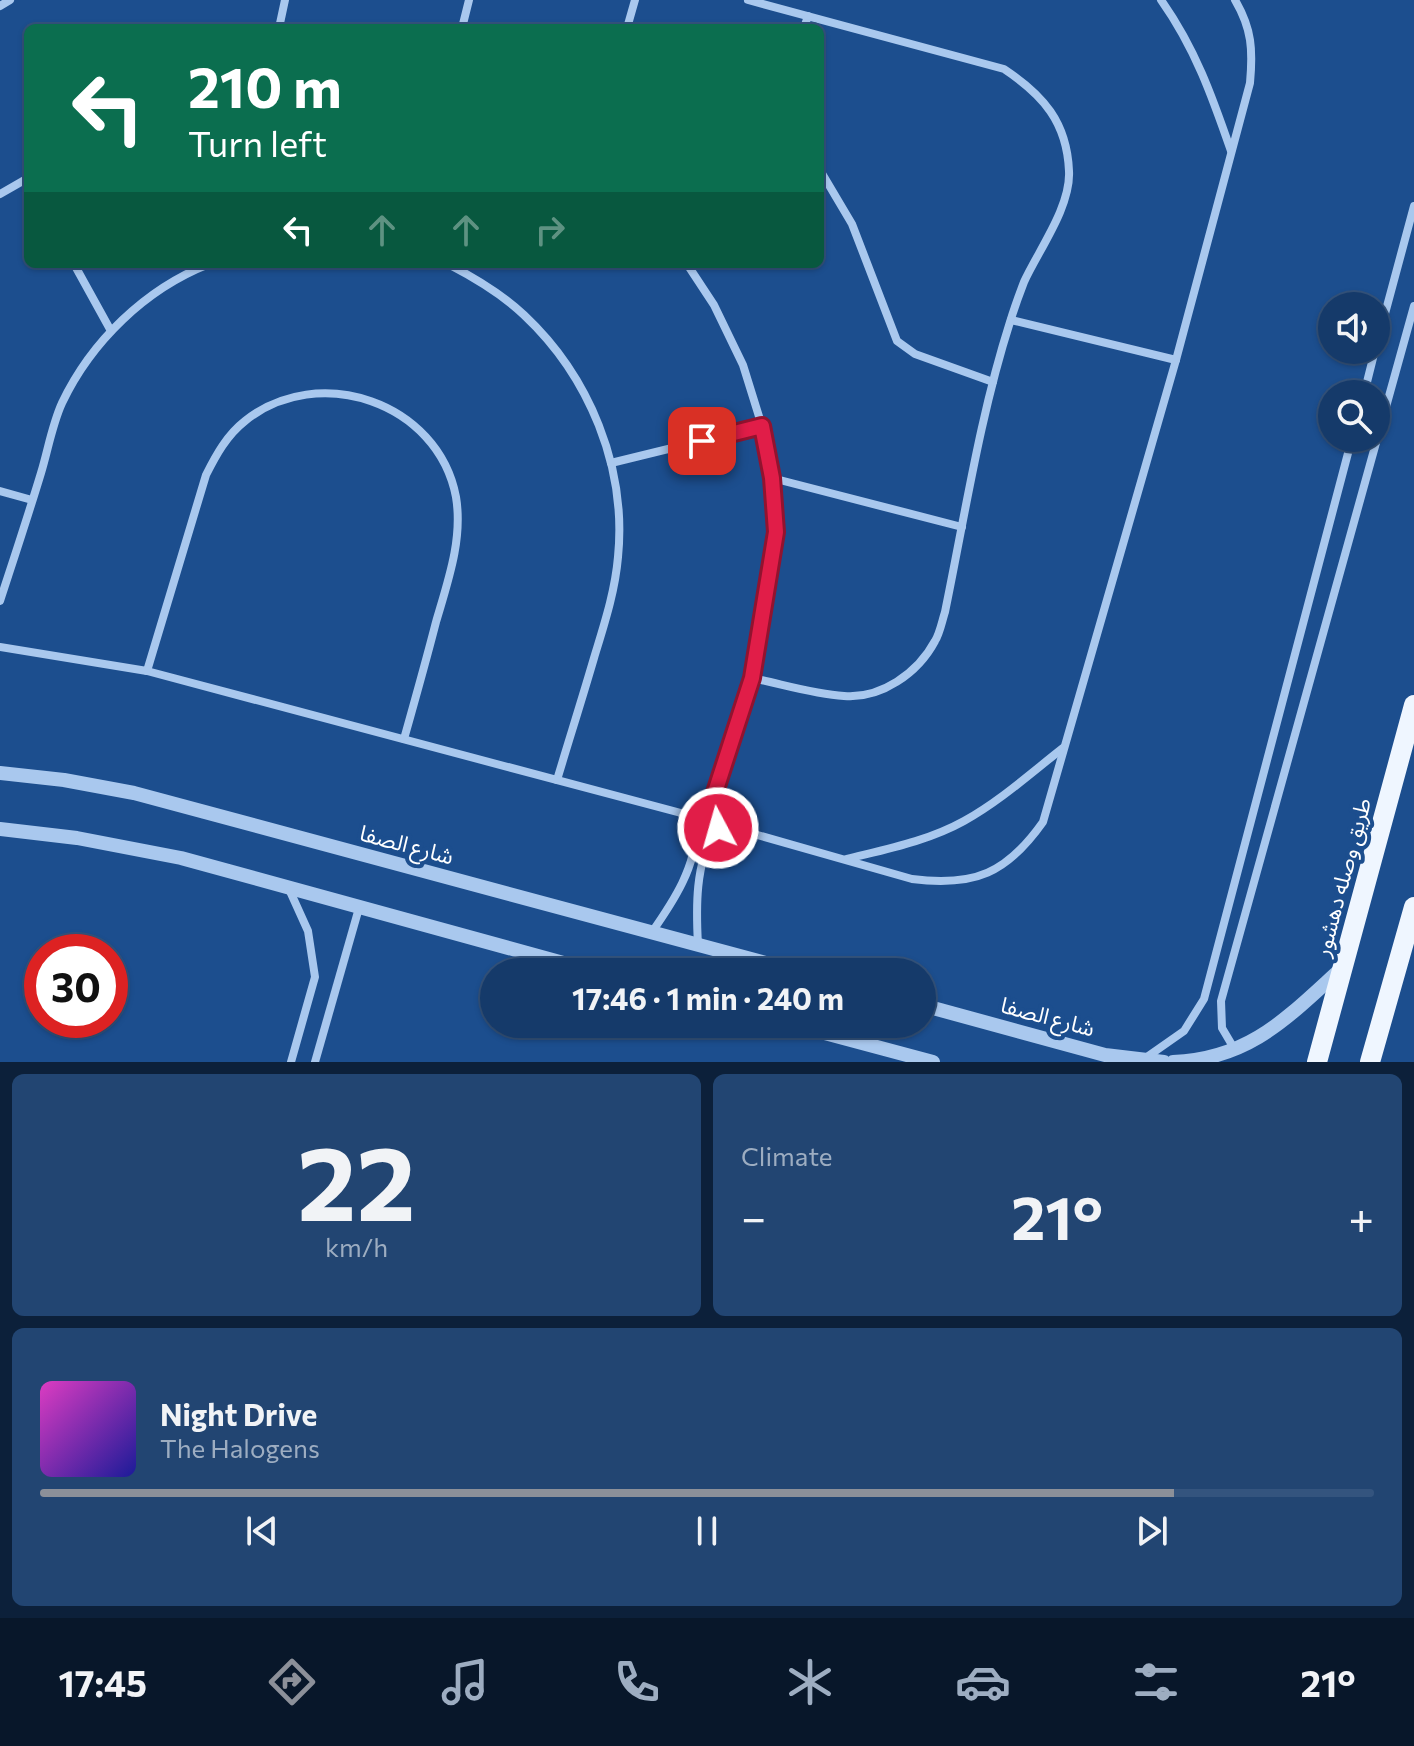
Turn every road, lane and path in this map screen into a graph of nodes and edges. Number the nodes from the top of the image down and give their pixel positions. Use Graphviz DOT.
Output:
graph roads {
  1 [pos="10,0"];
  2 [pos="285,0"];
  3 [pos="469,0"];
  4 [pos="635,0"];
  5 [pos="748,0"];
  6 [pos="1161,0"];
  7 [pos="1235,0"];
  8 [pos="0,6"];
  9 [pos="808,16"];
  10 [pos="280,24"];
  11 [pos="463,24"];
  12 [pos="628,24"];
  13 [pos="805,24"];
  14 [pos="1231,153"];
  15 [pos="824,177"];
  16 [pos="24,182"];
  17 [pos="0,194"];
  18 [pos="1414,206"];
  19 [pos="76,268"];
  20 [pos="199,268"];
  21 [pos="455,268"];
  22 [pos="690,268"];
  23 [pos="1390,296"];
  24 [pos="1414,306"];
  25 [pos="1011,320"];
  26 [pos="111,331"];
  27 [pos="1176,360"];
  28 [pos="993,382"];
  29 [pos="762,426"];
  30 [pos="1348,452"];
  31 [pos="611,463"];
  32 [pos="772,478"];
  33 [pos="0,491"];
  34 [pos="32,500"];
  35 [pos="962,527"];
  36 [pos="0,601"];
  37 [pos="0,647"];
  38 [pos="147,671"];
  39 [pos="752,678"];
  40 [pos="1414,705"];
  41 [pos="404,739"];
  42 [pos="1064,748"];
  43 [pos="0,773"];
  44 [pos="557,780"];
  45 [pos="709,811"];
  46 [pos="696,822"];
  47 [pos="717,828"];
  48 [pos="0,829"];
  49 [pos="844,860"];
  50 [pos="289,889"];
  51 [pos="1414,907"];
  52 [pos="359,908"];
  53 [pos="652,932"];
  54 [pos="698,945"];
  55 [pos="544,958"];
  56 [pos="747,958"];
  57 [pos="1342,969"];
  58 [pos="1211,973"];
  59 [pos="1228,977"];
  60 [pos="936,1009"];
  61 [pos="843,1038"];
  62 [pos="1235,1051"];
  63 [pos="1142,1061"];
  64 [pos="291,1062"];
  65 [pos="315,1062"];
  66 [pos="933,1062"];
  67 [pos="1164,1062"];
  68 [pos="1173,1062"];
  69 [pos="1317,1062"];
  70 [pos="1370,1062"];
  1 -- 8 [label="street"];
  2 -- 10 [label="street"];
  3 -- 11 [label="street"];
  4 -- 12 [label="street"];
  5 -- 9 [label="street"];
  6 -- 14 [label="street"];
  7 -- 14 [label="street"];
  9 -- 13 [label="street"];
  9 -- 25 [label="street"];
  14 -- 27 [label="street"];
  15 -- 28 [label="street"];
  16 -- 17 [label="street"];
  18 -- 23 [label="street"];
  19 -- 26 [label="street"];
  20 -- 26 [label="street"];
  21 -- 31 [label="street"];
  22 -- 29 [label="street"];
  24 -- 59 [label="street"];
  25 -- 27 [label="street"];
  25 -- 28 [label="street"];
  26 -- 34 [label="street"];
  27 -- 42 [label="street"];
  28 -- 35 [label="street"];
  29 -- 31 [label="street"];
  29 -- 32 [label="street"];
  30 -- 58 [label="street"];
  31 -- 44 [label="street"];
  32 -- 35 [label="street"];
  32 -- 39 [label="street"];
  33 -- 34 [label="street"];
  34 -- 36 [label="street"];
  35 -- 39 [label="street"];
  37 -- 38 [label="street"];
  38 -- 41 [label="street"];
  38 -- 41 [label="street"];
  39 -- 45 [label="street"];
  40 -- 57 [label="main road, طريق وصله دهشور"];
  41 -- 44 [label="street"];
  42 -- 49 [label="street"];
  42 -- 49 [label="street"];
  43 -- 53 [label="street, شارع الصفا"];
  44 -- 46 [label="street"];
  45 -- 46 [label="street"];
  45 -- 47 [label="street"];
  46 -- 47 [label="street"];
  46 -- 53 [label="street"];
  47 -- 49 [label="street"];
  47 -- 54 [label="street"];
  48 -- 50 [label="street"];
  50 -- 52 [label="street"];
  50 -- 64 [label="street"];
  51 -- 70 [label="main road"];
  52 -- 55 [label="street"];
  52 -- 65 [label="street"];
  53 -- 54 [label="street, شارع الصفا"];
  54 -- 56 [label="street, شارع الصفا"];
  57 -- 62 [label="street"];
  57 -- 69 [label="main road, طريق وصله دهشور"];
  58 -- 59 [label="street"];
  58 -- 63 [label="street"];
  59 -- 62 [label="street"];
  60 -- 63 [label="street, شارع الصفا"];
  61 -- 66 [label="street"];
  62 -- 68 [label="street"];
  63 -- 67 [label="street, شارع الصفا"];
}
